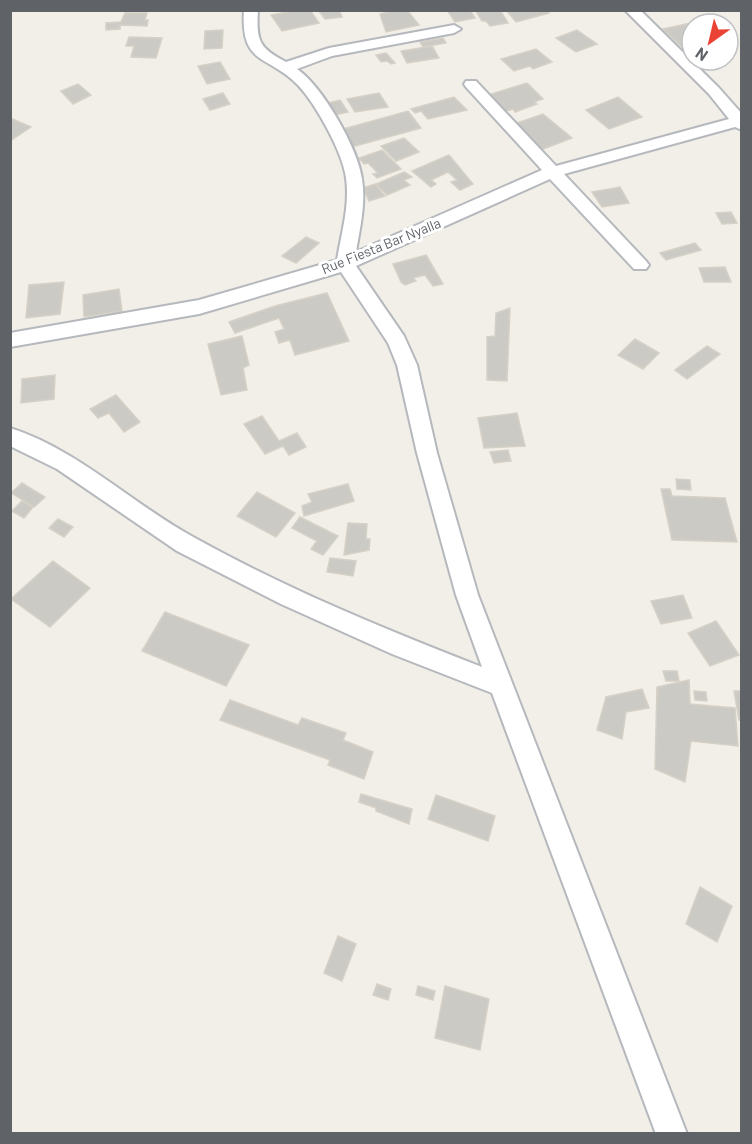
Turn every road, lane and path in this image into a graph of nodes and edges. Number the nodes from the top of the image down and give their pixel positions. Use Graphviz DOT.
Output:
graph roads {
  1 [pos="251,10"];
  2 [pos="632,10"];
  3 [pos="454,29"];
  4 [pos="285,68"];
  5 [pos="471,84"];
  6 [pos="741,122"];
  7 [pos="552,172"];
  8 [pos="345,264"];
  9 [pos="640,265"];
  10 [pos="10,340"];
  11 [pos="10,436"];
  12 [pos="500,685"];
  13 [pos="672,1134"];
  1 -- 4 [label="street"];
  2 -- 6 [label="street"];
  3 -- 4 [label="street"];
  4 -- 8 [label="street"];
  5 -- 7 [label="street"];
  6 -- 7 [label="street, Rue Fiesta Bar Nyalla"];
  7 -- 8 [label="street, Rue Fiesta Bar Nyalla"];
  7 -- 9 [label="street"];
  8 -- 10 [label="street, Rue Fiesta Bar Nyalla"];
  8 -- 12 [label="street"];
  11 -- 12 [label="street"];
  12 -- 13 [label="street"];
}
